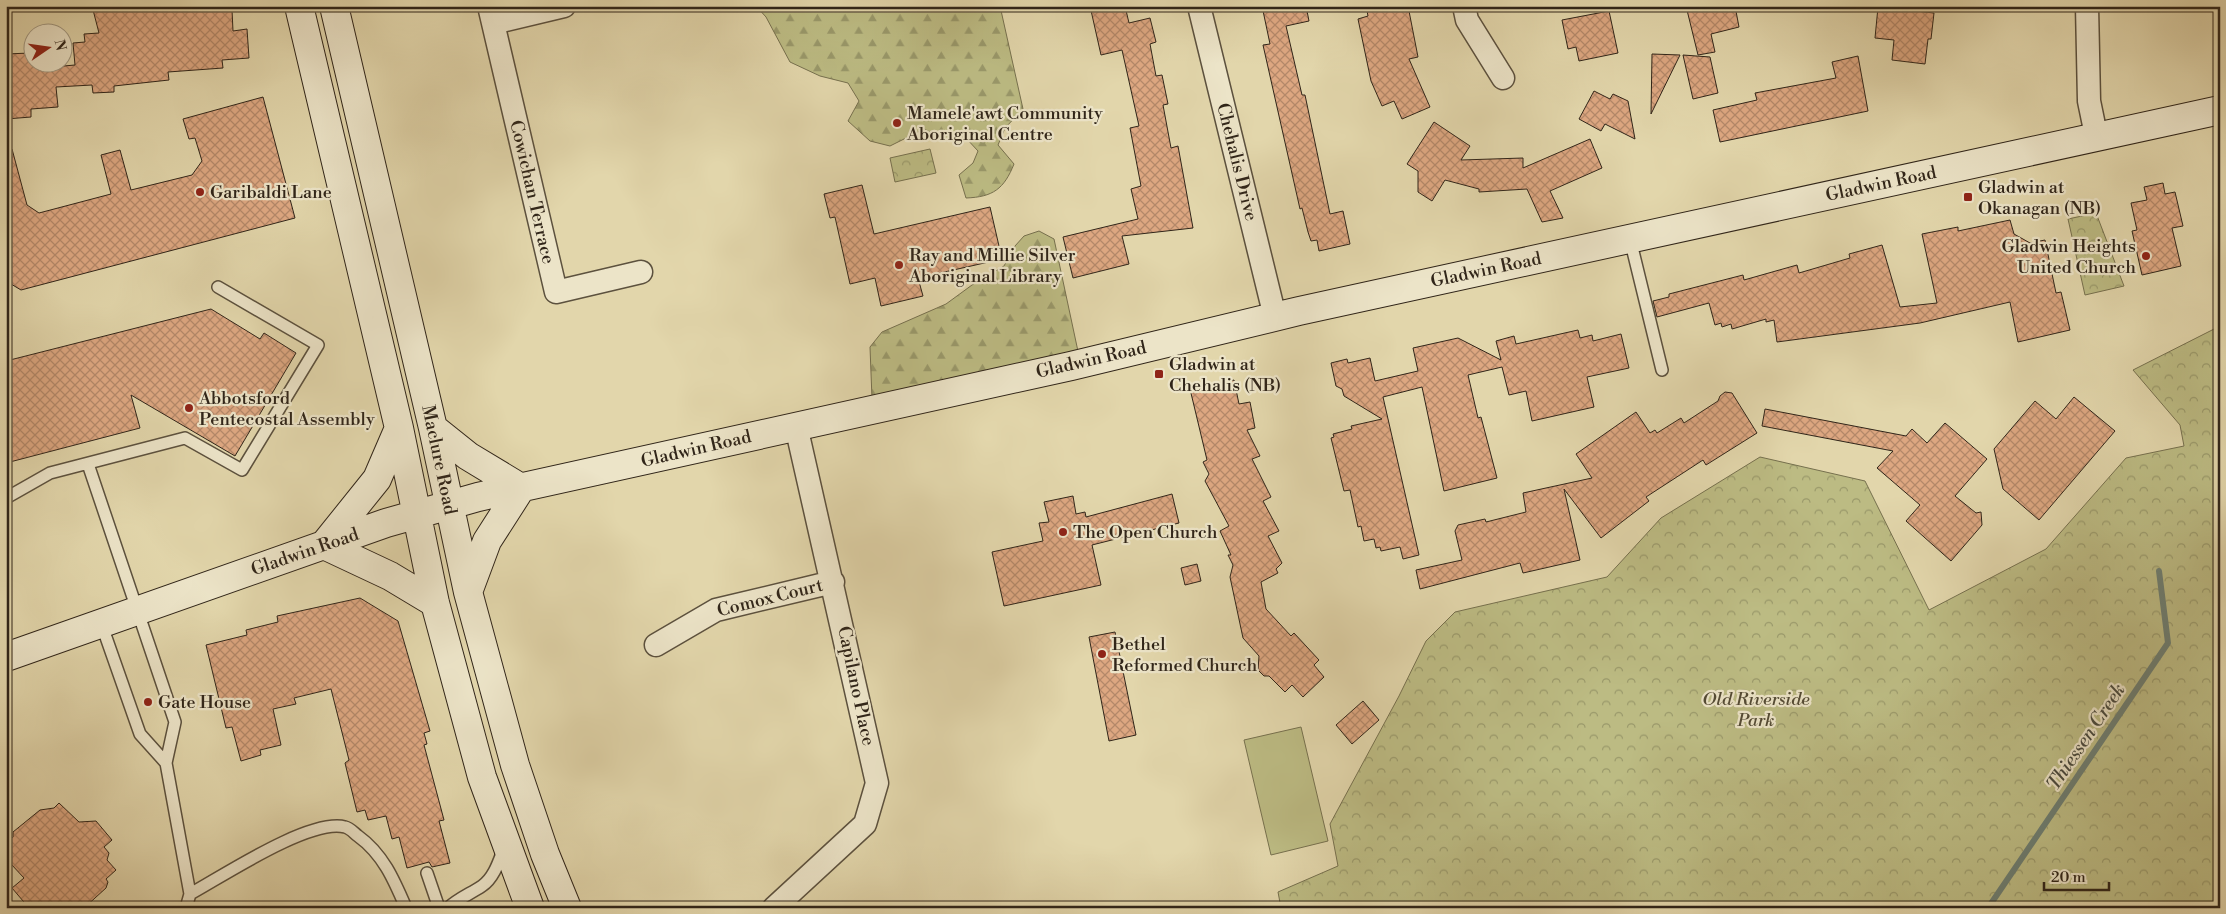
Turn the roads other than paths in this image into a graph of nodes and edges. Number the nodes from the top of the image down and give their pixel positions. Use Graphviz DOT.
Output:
graph roads {
  1 [pos="299,6"];
  2 [pos="334,6"];
  3 [pos="564,6"];
  4 [pos="1199,6"];
  5 [pos="1464,6"];
  6 [pos="2087,6"];
  7 [pos="491,14"];
  8 [pos="1503,78"];
  9 [pos="2220,110"];
  10 [pos="2096,135"];
  11 [pos="1630,239"];
  12 [pos="641,272"];
  13 [pos="218,288"];
  14 [pos="1275,317"];
  15 [pos="1662,370"];
  16 [pos="796,426"];
  17 [pos="399,428"];
  18 [pos="433,428"];
  19 [pos="88,464"];
  20 [pos="521,488"];
  21 [pos="6,498"];
  22 [pos="449,505"];
  23 [pos="418,514"];
  24 [pos="324,545"];
  25 [pos="833,582"];
  26 [pos="468,592"];
  27 [pos="435,603"];
  28 [pos="137,611"];
  29 [pos="101,623"];
  30 [pos="656,645"];
  31 [pos="6,657"];
  32 [pos="166,763"];
  33 [pos="506,844"];
  34 [pos="427,873"];
  35 [pos="190,894"];
  36 [pos="186,908"];
  37 [pos="406,908"];
  38 [pos="439,908"];
  39 [pos="448,908"];
  40 [pos="530,908"];
  41 [pos="567,908"];
  42 [pos="774,908"];
  1 -- 17 [label="main road, Maclure Road"];
  2 -- 18 [label="main road, Maclure Road"];
  3 -- 7 [label="street"];
  4 -- 14 [label="street, Chehalis Drive"];
  5 -- 8 [label="street"];
  6 -- 10 [label="street"];
  7 -- 12 [label="street, Cowichan Terrace"];
  9 -- 10 [label="main road, Gladwin Road"];
  10 -- 11 [label="main road, Gladwin Road"];
  11 -- 14 [label="main road, Gladwin Road"];
  11 -- 15 [label="lane"];
  13 -- 19 [label="lane"];
  14 -- 16 [label="main road, Gladwin Road"];
  16 -- 20 [label="main road, Gladwin Road"];
  16 -- 25 [label="street, Capilano Place"];
  17 -- 23 [label="main road, Maclure Road"];
  17 -- 24 [label="main road"];
  18 -- 20 [label="main road"];
  18 -- 22 [label="main road, Maclure Road"];
  19 -- 21 [label="lane"];
  19 -- 28 [label="lane"];
  20 -- 22 [label="main road, Gladwin Road"];
  20 -- 26 [label="main road"];
  22 -- 23 [label="main road, Gladwin Road"];
  22 -- 26 [label="main road, Maclure Road"];
  23 -- 24 [label="main road, Gladwin Road"];
  23 -- 27 [label="main road, Maclure Road"];
  24 -- 27 [label="main road"];
  24 -- 28 [label="main road, Gladwin Road"];
  25 -- 30 [label="street, Comox Court"];
  25 -- 42 [label="street, Capilano Place"];
  26 -- 41 [label="main road, Maclure Road"];
  27 -- 33 [label="main road, Maclure Road"];
  28 -- 29 [label="main road, Gladwin Road"];
  28 -- 32 [label="lane"];
  29 -- 31 [label="main road, Gladwin Road"];
  29 -- 32 [label="lane"];
  32 -- 35 [label="lane"];
  33 -- 39 [label="lane"];
  33 -- 40 [label="main road, Maclure Road"];
  34 -- 38 [label="lane"];
  35 -- 36 [label="lane"];
  35 -- 37 [label="lane"];
}
